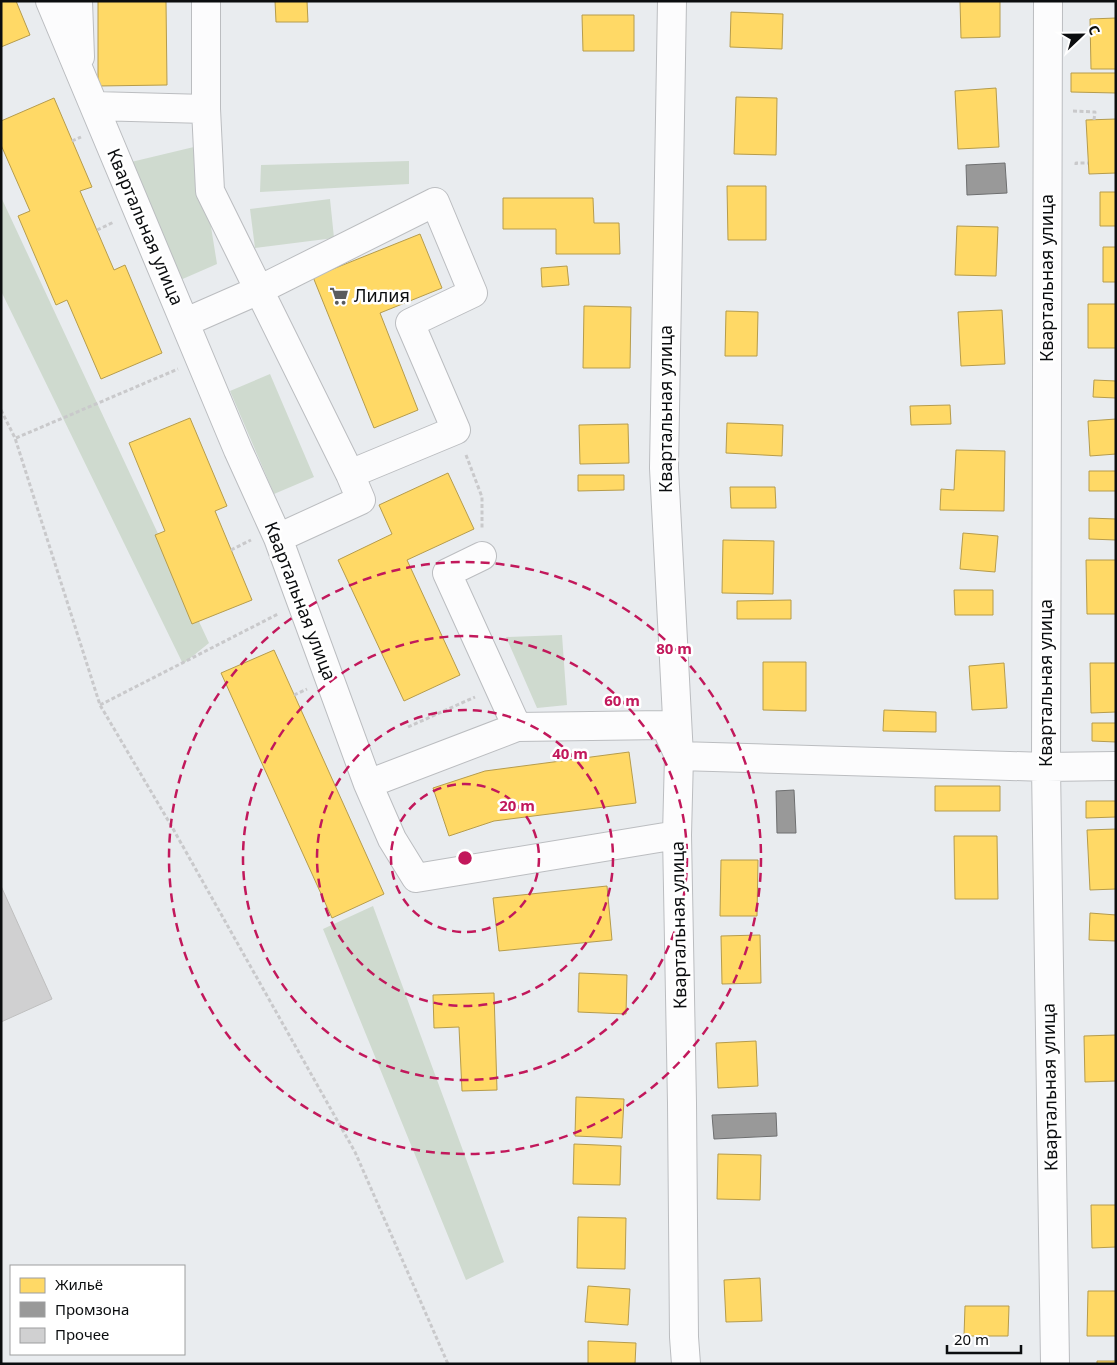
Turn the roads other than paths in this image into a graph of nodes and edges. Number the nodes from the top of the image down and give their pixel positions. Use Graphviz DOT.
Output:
graph roads {
  1 [pos="50,1"];
  2 [pos="78,1"];
  3 [pos="206,1"];
  4 [pos="672,1"];
  5 [pos="1048,1"];
  6 [pos="80,71"];
  7 [pos="94,106"];
  8 [pos="206,109"];
  9 [pos="259,290"];
  10 [pos="186,322"];
  11 [pos="350,474"];
  12 [pos="278,538"];
  13 [pos="482,556"];
  14 [pos="517,727"];
  15 [pos="679,756"];
  16 [pos="1116,766"];
  17 [pos="1046,767"];
  18 [pos="368,784"];
  19 [pos="677,835"];
  20 [pos="686,1364"];
  21 [pos="1055,1364"];
  1 -- 6 [label="street, Квартальная улица"];
  2 -- 6 [label="street"];
  3 -- 8 [label="street"];
  4 -- 15 [label="street, Квартальная улица"];
  5 -- 17 [label="street, Квартальная улица"];
  6 -- 7 [label="street, Квартальная улица"];
  7 -- 8 [label="street"];
  7 -- 10 [label="street, Квартальная улица"];
  8 -- 9 [label="street"];
  9 -- 10 [label="street"];
  9 -- 11 [label="street"];
  9 -- 11 [label="street"];
  10 -- 12 [label="street, Квартальная улица"];
  11 -- 12 [label="street"];
  12 -- 18 [label="street, Квартальная улица"];
  13 -- 14 [label="street"];
  14 -- 15 [label="street, Квартальная улица"];
  14 -- 18 [label="street, Квартальная улица"];
  15 -- 17 [label="street"];
  15 -- 19 [label="street, Квартальная улица"];
  16 -- 17 [label="street"];
  17 -- 21 [label="street, Квартальная улица"];
  18 -- 19 [label="street"];
  19 -- 20 [label="street, Квартальная улица"];
}
